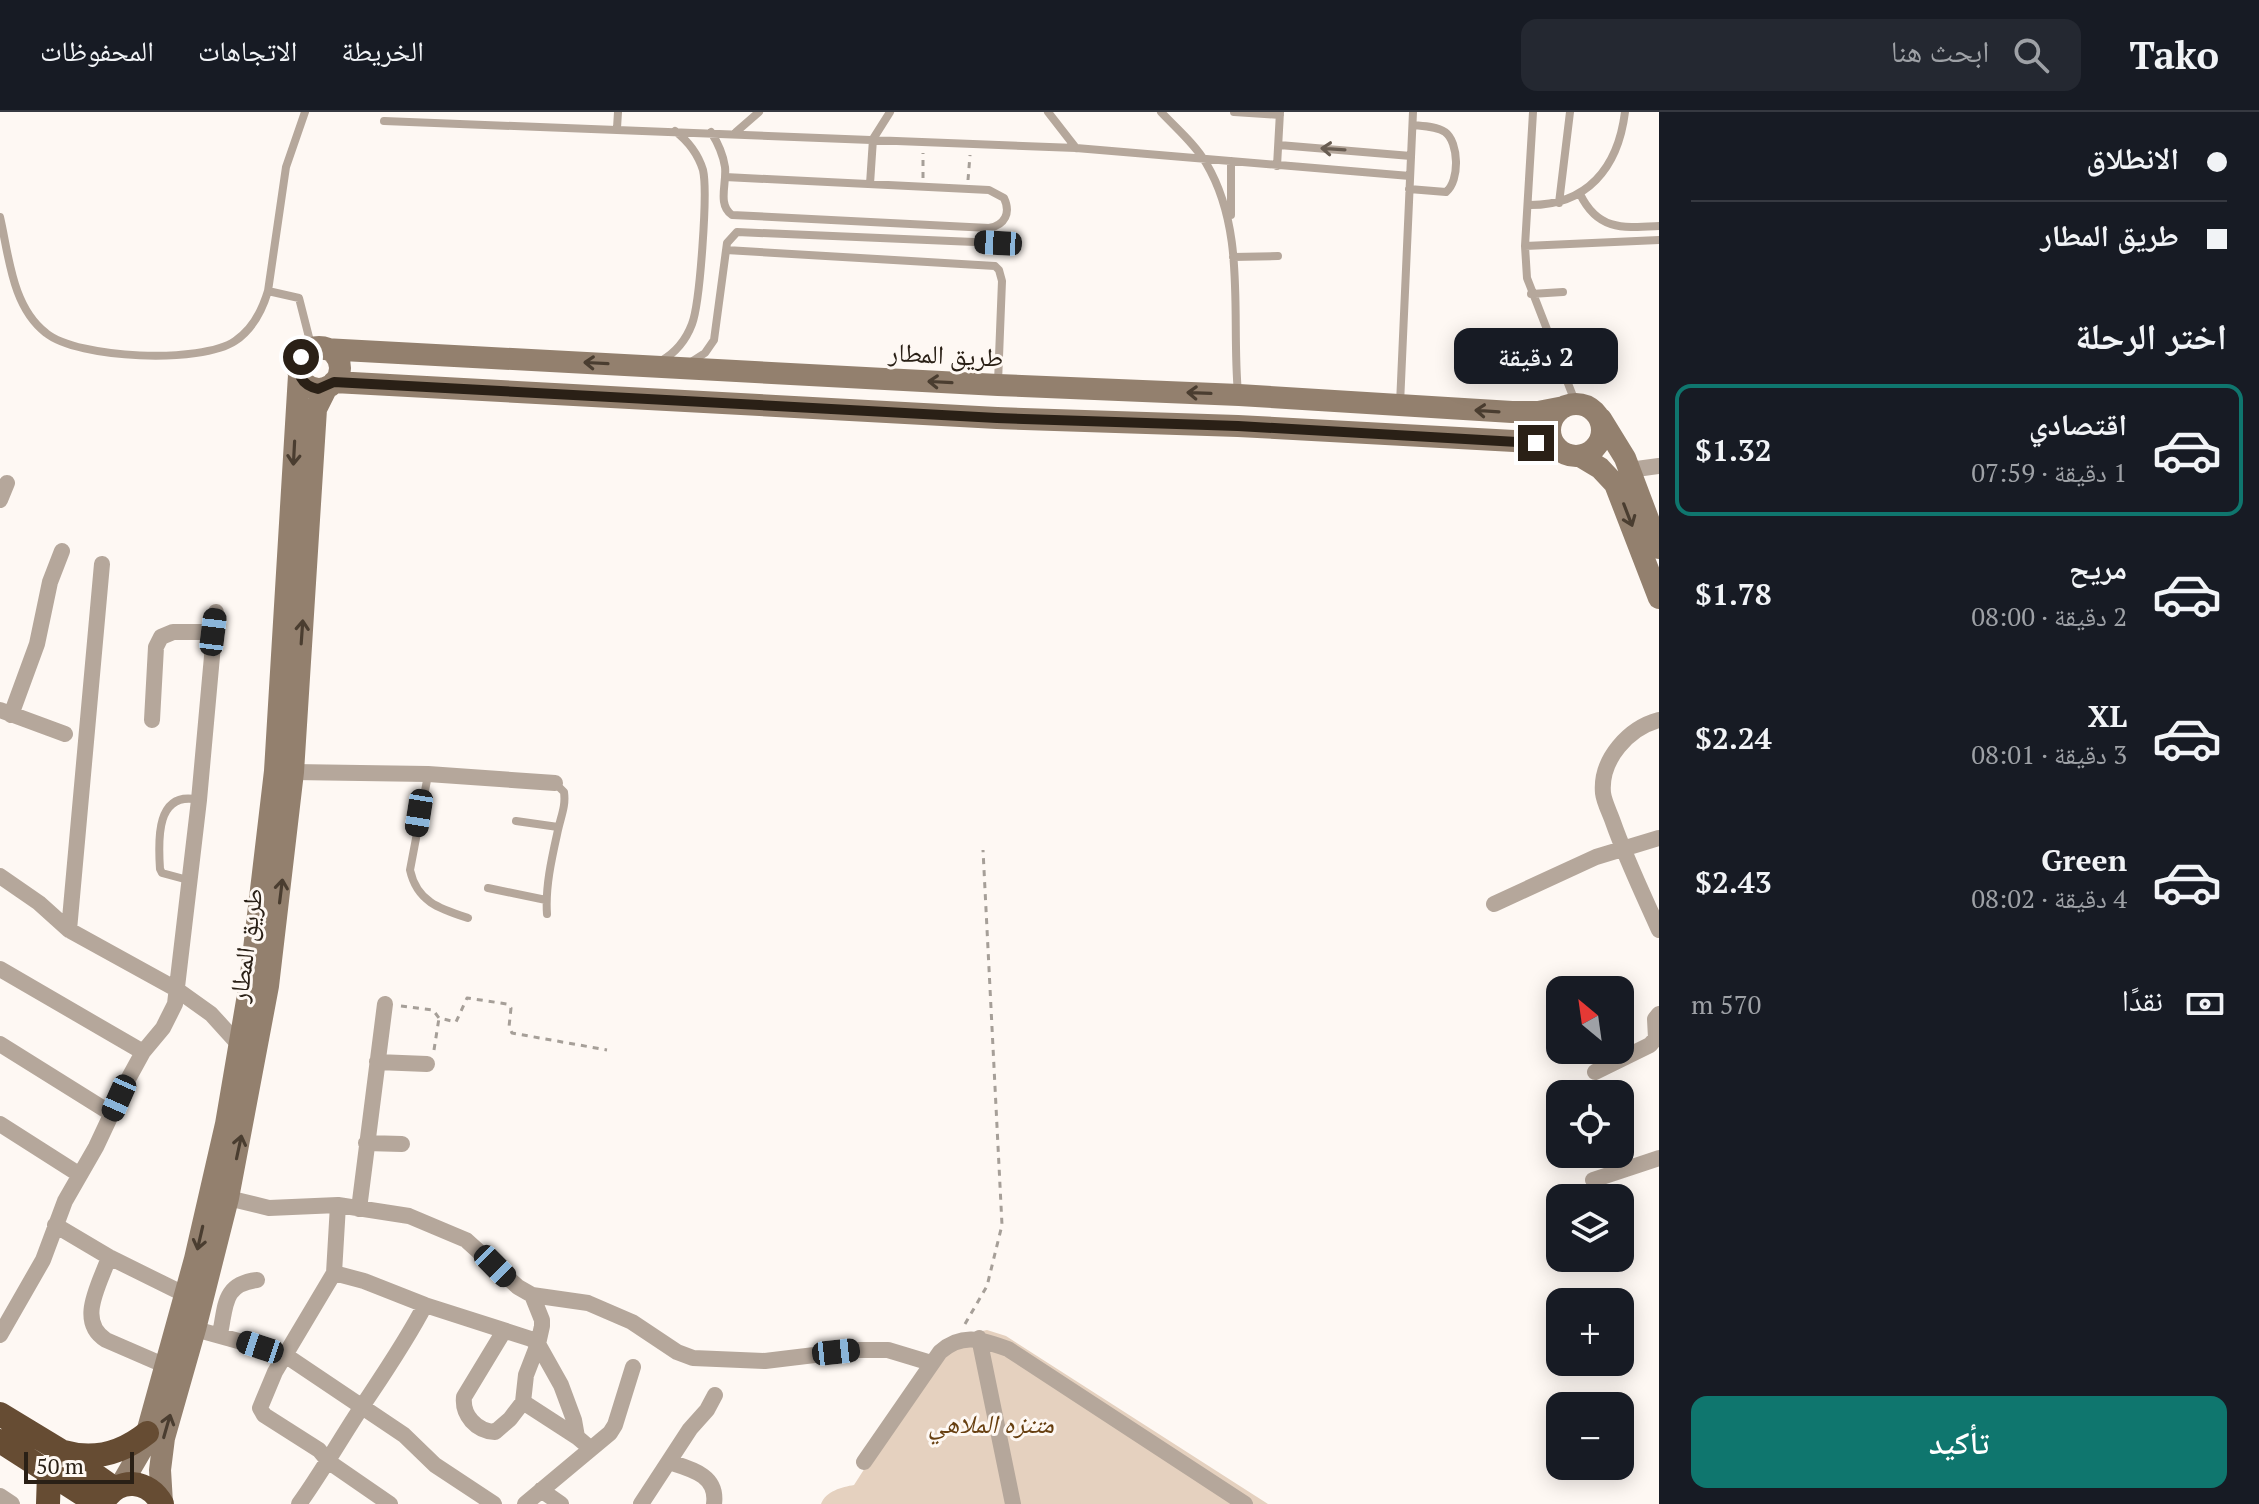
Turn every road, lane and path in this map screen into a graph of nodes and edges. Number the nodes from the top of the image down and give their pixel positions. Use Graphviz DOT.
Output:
graph roads {
  1 [pos="305,112"];
  2 [pos="618,112"];
  3 [pos="759,112"];
  4 [pos="890,112"];
  5 [pos="1048,112"];
  6 [pos="1161,112"];
  7 [pos="1234,112"];
  8 [pos="1413,112"];
  9 [pos="1533,112"];
  10 [pos="1570,112"];
  11 [pos="1625,112"];
  12 [pos="1280,114"];
  13 [pos="384,121"];
  14 [pos="1413,125"];
  15 [pos="617,128"];
  16 [pos="674,130"];
  17 [pos="711,132"];
  18 [pos="736,133"];
  19 [pos="873,139"];
  20 [pos="923,141"];
  21 [pos="970,143"];
  22 [pos="1279,145"];
  23 [pos="1076,148"];
  24 [pos="1411,156"];
  25 [pos="1204,159"];
  26 [pos="1231,161"];
  27 [pos="1277,166"];
  28 [pos="1410,176"];
  29 [pos="725,177"];
  30 [pos="870,184"];
  31 [pos="923,187"];
  32 [pos="968,189"];
  33 [pos="1409,189"];
  34 [pos="1580,194"];
  35 [pos="1559,203"];
  36 [pos="1528,205"];
  37 [pos="0,217"];
  38 [pos="1659,226"];
  39 [pos="1622,228"];
  40 [pos="1232,236"];
  41 [pos="1659,240"];
  42 [pos="1622,242"];
  43 [pos="998,243"];
  44 [pos="1525,246"];
  45 [pos="726,250"];
  46 [pos="1278,256"];
  47 [pos="1233,257"];
  48 [pos="268,291"];
  49 [pos="1563,292"];
  50 [pos="1531,294"];
  51 [pos="318,349"];
  52 [pos="651,366"];
  53 [pos="681,367"];
  54 [pos="299,375"];
  55 [pos="331,385"];
  56 [pos="998,385"];
  57 [pos="1239,395"];
  58 [pos="1400,405"];
  59 [pos="1570,405"];
  60 [pos="1599,417"];
  61 [pos="997,418"];
  62 [pos="1238,426"];
  63 [pos="1398,436"];
  64 [pos="1558,449"];
  65 [pos="1580,456"];
  66 [pos="1659,466"];
  67 [pos="1629,470"];
  68 [pos="7,483"];
  69 [pos="0,500"];
  70 [pos="1659,548"];
  71 [pos="62,551"];
  72 [pos="102,564"];
  73 [pos="1659,598"];
  74 [pos="216,612"];
  75 [pos="213,632"];
  76 [pos="6,712"];
  77 [pos="152,720"];
  78 [pos="1659,720"];
  79 [pos="65,734"];
  80 [pos="284,772"];
  81 [pos="428,774"];
  82 [pos="555,783"];
  83 [pos="199,800"];
  84 [pos="516,821"];
  85 [pos="558,827"];
  86 [pos="1659,838"];
  87 [pos="1622,849"];
  88 [pos="983,850"];
  89 [pos="0,876"];
  90 [pos="188,880"];
  91 [pos="488,888"];
  92 [pos="546,900"];
  93 [pos="1494,904"];
  94 [pos="547,914"];
  95 [pos="468,918"];
  96 [pos="69,930"];
  97 [pos="1659,930"];
  98 [pos="1,973"];
  99 [pos="176,989"];
  100 [pos="385,1004"];
  101 [pos="1659,1014"];
  102 [pos="439,1018"];
  103 [pos="0,1044"];
  104 [pos="249,1047"];
  105 [pos="607,1050"];
  106 [pos="143,1052"];
  107 [pos="377,1062"];
  108 [pos="427,1064"];
  109 [pos="1595,1072"];
  110 [pos="112,1114"];
  111 [pos="0,1124"];
  112 [pos="366,1143"];
  113 [pos="402,1144"];
  114 [pos="1659,1158"];
  115 [pos="80,1175"];
  116 [pos="1593,1180"];
  117 [pos="228,1198"];
  118 [pos="338,1205"];
  119 [pos="359,1209"];
  120 [pos="55,1225"];
  121 [pos="109,1257"];
  122 [pos="334,1273"];
  123 [pos="257,1280"];
  124 [pos="186,1295"];
  125 [pos="532,1295"];
  126 [pos="425,1305"];
  127 [pos="195,1329"];
  128 [pos="504,1331"];
  129 [pos="220,1334"];
  130 [pos="0,1335"];
  131 [pos="979,1338"];
  132 [pos="954,1341"];
  133 [pos="538,1344"];
  134 [pos="260,1347"];
  135 [pos="285,1355"];
  136 [pos="931,1363"];
  137 [pos="166,1366"];
  138 [pos="633,1367"];
  139 [pos="715,1395"];
  140 [pos="523,1402"];
  141 [pos="362,1406"];
  142 [pos="0,1414"];
  143 [pos="147,1433"];
  144 [pos="0,1441"];
  145 [pos="584,1442"];
  146 [pos="61,1451"];
  147 [pos="329,1462"];
  148 [pos="669,1462"];
  149 [pos="864,1462"];
  150 [pos="49,1473"];
  151 [pos="541,1490"];
  152 [pos="0,1496"];
  153 [pos="101,1497"];
  154 [pos="12,1504"];
  155 [pos="48,1504"];
  156 [pos="162,1504"];
  157 [pos="299,1504"];
  158 [pos="390,1504"];
  159 [pos="494,1504"];
  160 [pos="525,1504"];
  161 [pos="561,1504"];
  162 [pos="641,1504"];
  163 [pos="714,1504"];
  164 [pos="1013,1504"];
  165 [pos="1245,1504"];
  1 -- 48 [label="lane"];
  2 -- 15 [label="lane"];
  3 -- 18 [label="lane"];
  4 -- 19 [label="lane"];
  5 -- 23 [label="lane"];
  6 -- 25 [label="lane"];
  7 -- 12 [label="lane"];
  8 -- 14 [label="lane"];
  9 -- 36 [label="lane"];
  10 -- 35 [label="lane"];
  11 -- 34 [label="lane"];
  12 -- 22 [label="lane"];
  13 -- 15 [label="lane"];
  14 -- 24 [label="lane"];
  14 -- 33 [label="lane"];
  15 -- 16 [label="lane"];
  16 -- 17 [label="lane"];
  16 -- 52 [label="lane"];
  17 -- 18 [label="lane"];
  17 -- 29 [label="lane"];
  18 -- 19 [label="lane"];
  19 -- 20 [label="lane"];
  19 -- 30 [label="lane"];
  20 -- 21 [label="lane"];
  20 -- 31 [label="path"];
  21 -- 23 [label="lane"];
  21 -- 32 [label="path"];
  24 -- 22 [label="lane, one-way"];
  22 -- 27 [label="lane"];
  23 -- 25 [label="lane"];
  24 -- 28 [label="lane"];
  25 -- 26 [label="lane"];
  25 -- 40 [label="lane"];
  26 -- 27 [label="lane"];
  26 -- 40 [label="lane"];
  27 -- 28 [label="lane"];
  28 -- 33 [label="lane"];
  29 -- 30 [label="lane"];
  29 -- 32 [label="lane"];
  30 -- 31 [label="lane"];
  31 -- 32 [label="lane"];
  33 -- 58 [label="lane"];
  34 -- 35 [label="lane"];
  34 -- 39 [label="lane"];
  35 -- 36 [label="lane"];
  36 -- 44 [label="lane"];
  37 -- 48 [label="lane"];
  38 -- 39 [label="lane"];
  39 -- 42 [label="lane"];
  40 -- 47 [label="lane"];
  41 -- 42 [label="lane"];
  42 -- 44 [label="lane"];
  43 -- 45 [label="lane"];
  44 -- 50 [label="lane"];
  45 -- 53 [label="lane"];
  45 -- 56 [label="lane"];
  46 -- 47 [label="lane"];
  47 -- 57 [label="lane"];
  48 -- 51 [label="lane"];
  49 -- 50 [label="lane"];
  50 -- 59 [label="lane"];
  52 -- 51 [label="main road, طريق المطار, one-way"];
  51 -- 54 [label="main road"];
  51 -- 55 [label="main road"];
  52 -- 53 [label="main road, طريق المطار"];
  56 -- 53 [label="main road, طريق المطار, one-way"];
  54 -- 55 [label="main road"];
  54 -- 80 [label="main road, طريق المطار, one-way"];
  55 -- 61 [label="main road"];
  80 -- 55 [label="main road, طريق المطار, one-way"];
  57 -- 56 [label="main road, طريق المطار, one-way"];
  56 -- 61 [label="main road"];
  57 -- 58 [label="main road, طريق المطار"];
  57 -- 62 [label="main road"];
  59 -- 58 [label="main road, طريق المطار, one-way"];
  58 -- 63 [label="main road"];
  59 -- 60 [label="main road"];
  59 -- 64 [label="main road"];
  60 -- 65 [label="main road"];
  60 -- 67 [label="main road"];
  61 -- 62 [label="main road"];
  62 -- 63 [label="main road"];
  63 -- 64 [label="main road"];
  64 -- 65 [label="main road"];
  65 -- 73 [label="main road, one-way"];
  66 -- 67 [label="street"];
  67 -- 70 [label="main road"];
  68 -- 69 [label="street"];
  71 -- 76 [label="street"];
  72 -- 96 [label="street"];
  74 -- 75 [label="street"];
  75 -- 77 [label="street"];
  75 -- 83 [label="street"];
  76 -- 79 [label="street"];
  78 -- 87 [label="street"];
  80 -- 81 [label="street"];
  80 -- 104 [label="main road, طريق المطار"];
  81 -- 82 [label="street"];
  81 -- 95 [label="lane"];
  82 -- 85 [label="lane"];
  83 -- 90 [label="street"];
  83 -- 90 [label="lane"];
  84 -- 85 [label="lane"];
  85 -- 92 [label="lane"];
  86 -- 87 [label="street"];
  87 -- 93 [label="street"];
  87 -- 97 [label="street"];
  88 -- 132 [label="path"];
  89 -- 96 [label="street"];
  90 -- 99 [label="street"];
  91 -- 92 [label="lane"];
  92 -- 94 [label="lane"];
  96 -- 99 [label="street"];
  98 -- 106 [label="street"];
  99 -- 104 [label="street"];
  99 -- 106 [label="street"];
  100 -- 102 [label="path"];
  100 -- 107 [label="street"];
  101 -- 109 [label="street"];
  102 -- 105 [label="path"];
  102 -- 108 [label="path"];
  103 -- 110 [label="street"];
  117 -- 104 [label="main road, طريق المطار, one-way"];
  104 -- 124 [label="main road, طريق المطار, one-way"];
  106 -- 110 [label="street"];
  107 -- 108 [label="street"];
  107 -- 112 [label="street"];
  110 -- 115 [label="street"];
  111 -- 115 [label="street"];
  112 -- 113 [label="street"];
  112 -- 119 [label="street"];
  114 -- 116 [label="street"];
  115 -- 120 [label="street"];
  117 -- 118 [label="street"];
  117 -- 127 [label="main road, طريق المطار"];
  118 -- 119 [label="street"];
  118 -- 122 [label="street"];
  119 -- 125 [label="street"];
  120 -- 121 [label="street"];
  120 -- 130 [label="street"];
  121 -- 124 [label="street"];
  121 -- 137 [label="street"];
  122 -- 126 [label="street"];
  122 -- 135 [label="street"];
  123 -- 129 [label="street"];
  124 -- 137 [label="main road, طريق المطار"];
  125 -- 133 [label="street"];
  125 -- 136 [label="street"];
  126 -- 128 [label="street"];
  126 -- 141 [label="street"];
  127 -- 129 [label="street"];
  156 -- 127 [label="main road, طريق المطار, one-way"];
  128 -- 133 [label="street"];
  128 -- 140 [label="street"];
  129 -- 134 [label="street"];
  131 -- 132 [label="street"];
  131 -- 164 [label="street"];
  131 -- 165 [label="street"];
  132 -- 136 [label="street"];
  133 -- 140 [label="street"];
  133 -- 145 [label="street"];
  135 -- 141 [label="street"];
  135 -- 147 [label="street"];
  136 -- 149 [label="street"];
  137 -- 143 [label="main road, طريق المطار"];
  138 -- 145 [label="street"];
  139 -- 148 [label="street"];
  140 -- 145 [label="street"];
  141 -- 147 [label="street"];
  141 -- 159 [label="street"];
  142 -- 146 [label="highway"];
  143 -- 146 [label="highway"];
  143 -- 153 [label="main road, طريق المطار"];
  144 -- 150 [label="highway"];
  145 -- 151 [label="street"];
  146 -- 153 [label="highway"];
  147 -- 157 [label="street"];
  147 -- 158 [label="street"];
  148 -- 162 [label="street"];
  148 -- 163 [label="street"];
  150 -- 153 [label="highway"];
  150 -- 155 [label="highway"];
  151 -- 160 [label="street"];
  151 -- 161 [label="street"];
  152 -- 154 [label="street"];
  153 -- 156 [label="highway"];
}
